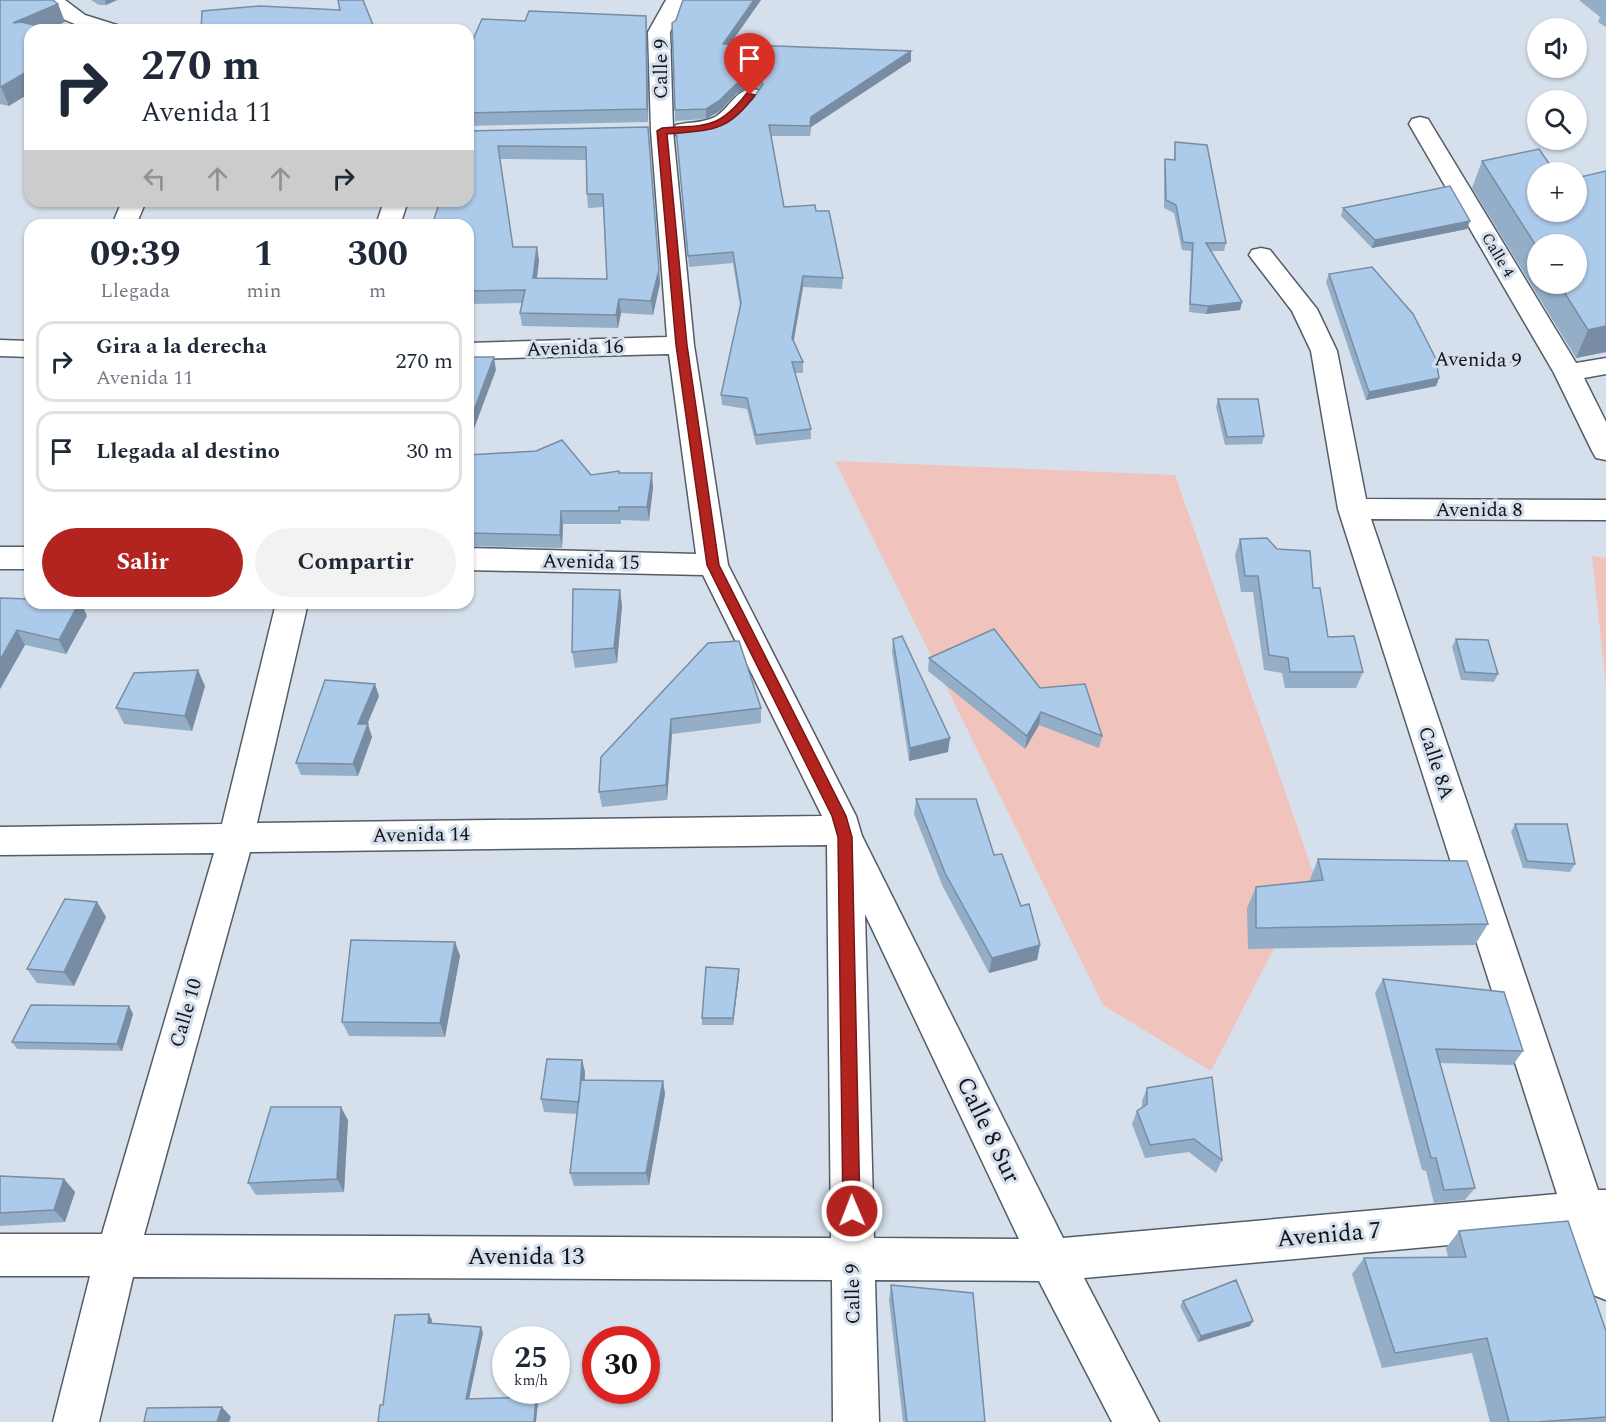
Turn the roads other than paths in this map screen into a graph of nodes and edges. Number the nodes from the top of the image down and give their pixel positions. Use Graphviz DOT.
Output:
graph roads {
  1 [pos="52,0"];
  2 [pos="672,8"];
  3 [pos="94,24"];
  4 [pos="750,95"];
  5 [pos="1420,124"];
  6 [pos="651,131"];
  7 [pos="1261,255"];
  8 [pos="681,345"];
  9 [pos="0,348"];
  10 [pos="24,349"];
  11 [pos="474,351"];
  12 [pos="1564,366"];
  13 [pos="1606,366"];
  14 [pos="1606,451"];
  15 [pos="1353,509"];
  16 [pos="1606,510"];
  17 [pos="0,558"];
  18 [pos="24,558"];
  19 [pos="474,559"];
  20 [pos="713,565"];
  21 [pos="291,609"];
  22 [pos="844,833"];
  23 [pos="236,838"];
  24 [pos="0,841"];
  25 [pos="1594,1211"];
  26 [pos="0,1255"];
  27 [pos="117,1256"];
  28 [pos="852,1258"];
  29 [pos="1052,1260"];
  30 [pos="1606,1279"];
  31 [pos="76,1422"];
  32 [pos="856,1422"];
  33 [pos="1136,1422"];
  1 -- 3 [label="street"];
  2 -- 6 [label="street, Calle 9"];
  4 -- 6 [label="street"];
  5 -- 12 [label="street, Calle 4"];
  6 -- 8 [label="street, Calle 9"];
  7 -- 15 [label="street, Calle 8A"];
  8 -- 11 [label="street, Avenida 16"];
  8 -- 20 [label="street, Calle 9"];
  9 -- 10 [label="street"];
  12 -- 13 [label="street"];
  12 -- 14 [label="street, Calle 4"];
  15 -- 16 [label="street, Avenida 8"];
  15 -- 25 [label="street, Calle 8A"];
  17 -- 18 [label="street"];
  19 -- 20 [label="street, Avenida 15"];
  20 -- 22 [label="street, Calle 9"];
  21 -- 23 [label="street, Calle 10"];
  22 -- 23 [label="street, Avenida 14"];
  22 -- 28 [label="street, Calle 9"];
  22 -- 29 [label="street, Calle 8 Sur"];
  23 -- 24 [label="street, Avenida 14"];
  23 -- 27 [label="street, Calle 10"];
  25 -- 29 [label="street, Avenida 7"];
  25 -- 30 [label="street, Calle 8A"];
  26 -- 27 [label="street, Avenida 13"];
  27 -- 28 [label="street, Avenida 13"];
  27 -- 31 [label="street, Calle 10"];
  28 -- 29 [label="street, Avenida 13"];
  28 -- 32 [label="street, Calle 9"];
  29 -- 33 [label="street, Calle 8 Sur"];
}
